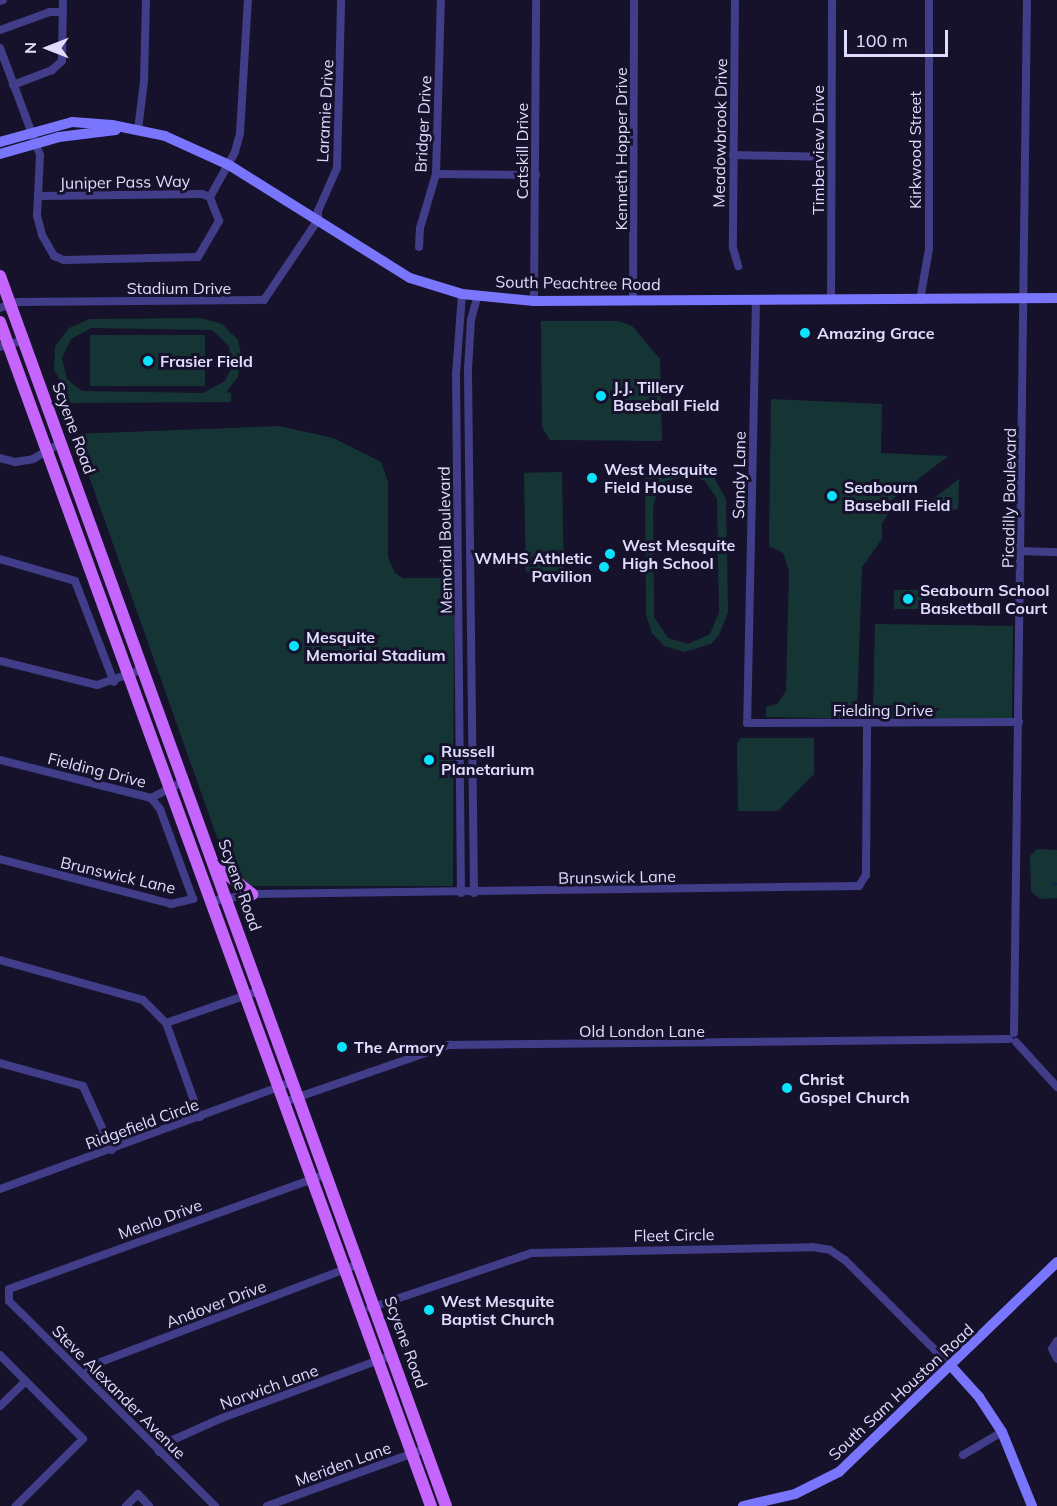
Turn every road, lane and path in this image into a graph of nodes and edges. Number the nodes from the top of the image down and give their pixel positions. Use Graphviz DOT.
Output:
graph roads {
  1 [pos="63,0"];
  2 [pos="146,0"];
  3 [pos="248,0"];
  4 [pos="341,0"];
  5 [pos="441,0"];
  6 [pos="536,0"];
  7 [pos="634,0"];
  8 [pos="735,0"];
  9 [pos="832,0"];
  10 [pos="928,0"];
  11 [pos="1027,0"];
  12 [pos="63,12"];
  13 [pos="0,30"];
  14 [pos="0,48"];
  15 [pos="13,85"];
  16 [pos="135,130"];
  17 [pos="30,131"];
  18 [pos="0,142"];
  19 [pos="34,143"];
  20 [pos="0,154"];
  21 [pos="733,155"];
  22 [pos="831,157"];
  23 [pos="229,165"];
  24 [pos="436,174"];
  25 [pos="536,175"];
  26 [pos="39,196"];
  27 [pos="210,198"];
  28 [pos="318,220"];
  29 [pos="419,247"];
  30 [pos="738,266"];
  31 [pos="0,276"];
  32 [pos="462,294"];
  33 [pos="477,297"];
  34 [pos="1026,298"];
  35 [pos="1057,298"];
  36 [pos="633,299"];
  37 [pos="831,299"];
  38 [pos="756,300"];
  39 [pos="920,300"];
  40 [pos="534,301"];
  41 [pos="5,306"];
  42 [pos="0,322"];
  43 [pos="24,340"];
  44 [pos="4,346"];
  45 [pos="61,442"];
  46 [pos="48,453"];
  47 [pos="0,458"];
  48 [pos="1021,551"];
  49 [pos="1057,552"];
  50 [pos="0,559"];
  51 [pos="0,661"];
  52 [pos="144,669"];
  53 [pos="130,676"];
  54 [pos="114,682"];
  55 [pos="1018,722"];
  56 [pos="747,723"];
  57 [pos="867,723"];
  58 [pos="0,760"];
  59 [pos="185,781"];
  60 [pos="170,786"];
  61 [pos="151,798"];
  62 [pos="0,860"];
  63 [pos="216,864"];
  64 [pos="461,893"];
  65 [pos="474,893"];
  66 [pos="252,894"];
  67 [pos="226,896"];
  68 [pos="212,901"];
  69 [pos="0,960"];
  70 [pos="261,990"];
  71 [pos="246,996"];
  72 [pos="166,1023"];
  73 [pos="1013,1038"];
  74 [pos="0,1063"];
  75 [pos="293,1082"];
  76 [pos="279,1087"];
  77 [pos="1057,1087"];
  78 [pos="298,1096"];
  79 [pos="284,1102"];
  80 [pos="200,1117"];
  81 [pos="112,1150"];
  82 [pos="326,1174"];
  83 [pos="310,1180"];
  84 [pos="0,1189"];
  85 [pos="1057,1262"];
  86 [pos="359,1264"];
  87 [pos="345,1269"];
  88 [pos="7,1294"];
  89 [pos="375,1306"];
  90 [pos="360,1311"];
  91 [pos="1057,1341"];
  92 [pos="0,1355"];
  93 [pos="392,1355"];
  94 [pos="1057,1359"];
  95 [pos="378,1360"];
  96 [pos="951,1366"];
  97 [pos="85,1374"];
  98 [pos="26,1381"];
  99 [pos="0,1406"];
  100 [pos="1002,1432"];
  101 [pos="428,1448"];
  102 [pos="159,1452"];
  103 [pos="411,1454"];
  104 [pos="963,1455"];
  105 [pos="16,1506"];
  106 [pos="126,1506"];
  107 [pos="149,1506"];
  108 [pos="215,1506"];
  109 [pos="267,1506"];
  110 [pos="431,1506"];
  111 [pos="446,1506"];
  112 [pos="743,1506"];
  113 [pos="1032,1506"];
  1 -- 12 [label="street"];
  2 -- 16 [label="street"];
  3 -- 23 [label="street"];
  4 -- 28 [label="street, Laramie Drive"];
  5 -- 24 [label="street, Bridger Drive"];
  6 -- 25 [label="street, Catskill Drive"];
  7 -- 36 [label="street, Kenneth Hopper Drive"];
  8 -- 21 [label="street, Meadowbrook Drive"];
  9 -- 22 [label="street, Timberview Drive"];
  10 -- 39 [label="street, Kirkwood Street"];
  11 -- 34 [label="street, Picadilly Boulevard"];
  12 -- 13 [label="street"];
  12 -- 15 [label="street"];
  14 -- 15 [label="street"];
  15 -- 17 [label="street"];
  16 -- 17 [label="main road, South Peachtree Road"];
  16 -- 19 [label="main road"];
  16 -- 23 [label="main road, South Peachtree Road"];
  17 -- 18 [label="main road, South Peachtree Road"];
  17 -- 19 [label="street"];
  19 -- 20 [label="main road"];
  19 -- 26 [label="street"];
  21 -- 22 [label="street"];
  21 -- 30 [label="street, Meadowbrook Drive"];
  22 -- 37 [label="street, Timberview Drive"];
  23 -- 27 [label="street"];
  23 -- 28 [label="main road, South Peachtree Road"];
  24 -- 25 [label="street"];
  24 -- 29 [label="street, Bridger Drive"];
  25 -- 40 [label="street, Catskill Drive"];
  26 -- 27 [label="street, Juniper Pass Way"];
  26 -- 27 [label="street"];
  28 -- 32 [label="main road, South Peachtree Road"];
  28 -- 41 [label="street, Stadium Drive"];
  31 -- 41 [label="main road, Scyene Road"];
  32 -- 33 [label="main road, South Peachtree Road"];
  32 -- 64 [label="street, Memorial Boulevard"];
  33 -- 40 [label="main road, South Peachtree Road"];
  33 -- 65 [label="street, Memorial Boulevard"];
  34 -- 35 [label="main road, South Peachtree Road"];
  34 -- 39 [label="main road, South Peachtree Road"];
  34 -- 48 [label="street, Picadilly Boulevard"];
  36 -- 38 [label="main road, South Peachtree Road"];
  36 -- 40 [label="main road, South Peachtree Road"];
  37 -- 38 [label="main road, South Peachtree Road"];
  37 -- 39 [label="main road, South Peachtree Road"];
  38 -- 56 [label="street, Sandy Lane"];
  41 -- 43 [label="main road, Scyene Road"];
  42 -- 44 [label="main road, Scyene Road"];
  43 -- 44 [label="street"];
  43 -- 45 [label="main road, Scyene Road"];
  44 -- 46 [label="main road, Scyene Road"];
  45 -- 46 [label="street"];
  45 -- 52 [label="main road, Scyene Road"];
  46 -- 47 [label="street"];
  46 -- 53 [label="main road, Scyene Road"];
  48 -- 49 [label="street"];
  48 -- 55 [label="street, Picadilly Boulevard"];
  50 -- 54 [label="street"];
  51 -- 54 [label="street"];
  52 -- 53 [label="street"];
  52 -- 59 [label="main road, Scyene Road"];
  53 -- 54 [label="street"];
  53 -- 60 [label="main road, Scyene Road"];
  55 -- 57 [label="street, Fielding Drive"];
  55 -- 73 [label="street, Picadilly Boulevard"];
  56 -- 57 [label="street, Fielding Drive"];
  57 -- 65 [label="street, Brunswick Lane"];
  58 -- 61 [label="street, Fielding Drive"];
  59 -- 60 [label="street, Fielding Drive"];
  59 -- 63 [label="main road, Scyene Road"];
  60 -- 61 [label="street, Fielding Drive"];
  60 -- 68 [label="main road, Scyene Road"];
  61 -- 62 [label="street, Brunswick Lane"];
  63 -- 66 [label="main road"];
  63 -- 67 [label="main road, Scyene Road"];
  64 -- 65 [label="street, Brunswick Lane"];
  64 -- 66 [label="street, Brunswick Lane"];
  66 -- 67 [label="street, Brunswick Lane"];
  67 -- 68 [label="street, Brunswick Lane"];
  67 -- 70 [label="main road, Scyene Road"];
  68 -- 71 [label="main road, Scyene Road"];
  69 -- 72 [label="street"];
  70 -- 71 [label="street"];
  70 -- 75 [label="main road, Scyene Road"];
  71 -- 72 [label="street"];
  71 -- 76 [label="main road, Scyene Road"];
  72 -- 80 [label="street"];
  73 -- 77 [label="street"];
  73 -- 78 [label="street, Old London Lane"];
  74 -- 81 [label="street"];
  75 -- 76 [label="street, Ridgefield Circle"];
  75 -- 78 [label="main road, Scyene Road"];
  76 -- 79 [label="main road, Scyene Road"];
  76 -- 80 [label="street, Ridgefield Circle"];
  78 -- 79 [label="street, Old London Lane"];
  78 -- 82 [label="main road, Scyene Road"];
  79 -- 83 [label="main road, Scyene Road"];
  80 -- 81 [label="street, Ridgefield Circle"];
  81 -- 84 [label="street, Ridgefield Circle"];
  82 -- 83 [label="street, Menlo Drive"];
  82 -- 86 [label="main road, Scyene Road"];
  83 -- 87 [label="main road, Scyene Road"];
  83 -- 88 [label="street, Menlo Drive"];
  85 -- 96 [label="main road, South Sam Houston Road"];
  86 -- 87 [label="street, Andover Drive"];
  86 -- 89 [label="main road, Scyene Road"];
  87 -- 90 [label="main road, Scyene Road"];
  87 -- 97 [label="street, Andover Drive"];
  88 -- 97 [label="street, Steve Alexander Avenue"];
  89 -- 90 [label="street, Fleet Circle"];
  89 -- 93 [label="main road, Scyene Road"];
  89 -- 96 [label="street, Fleet Circle"];
  90 -- 95 [label="main road, Scyene Road"];
  91 -- 94 [label="street"];
  92 -- 98 [label="street"];
  93 -- 95 [label="street, Norwich Lane"];
  93 -- 101 [label="main road, Scyene Road"];
  95 -- 102 [label="street, Norwich Lane"];
  95 -- 103 [label="main road, Scyene Road"];
  96 -- 100 [label="main road"];
  96 -- 112 [label="main road, South Sam Houston Road"];
  97 -- 102 [label="street, Steve Alexander Avenue"];
  98 -- 99 [label="street"];
  98 -- 105 [label="street"];
  100 -- 104 [label="street"];
  100 -- 113 [label="main road"];
  101 -- 103 [label="street, Meriden Lane"];
  101 -- 111 [label="main road, Scyene Road"];
  102 -- 108 [label="street, Steve Alexander Avenue"];
  103 -- 109 [label="street, Meriden Lane"];
  103 -- 110 [label="main road, Scyene Road"];
  106 -- 107 [label="street"];
}
